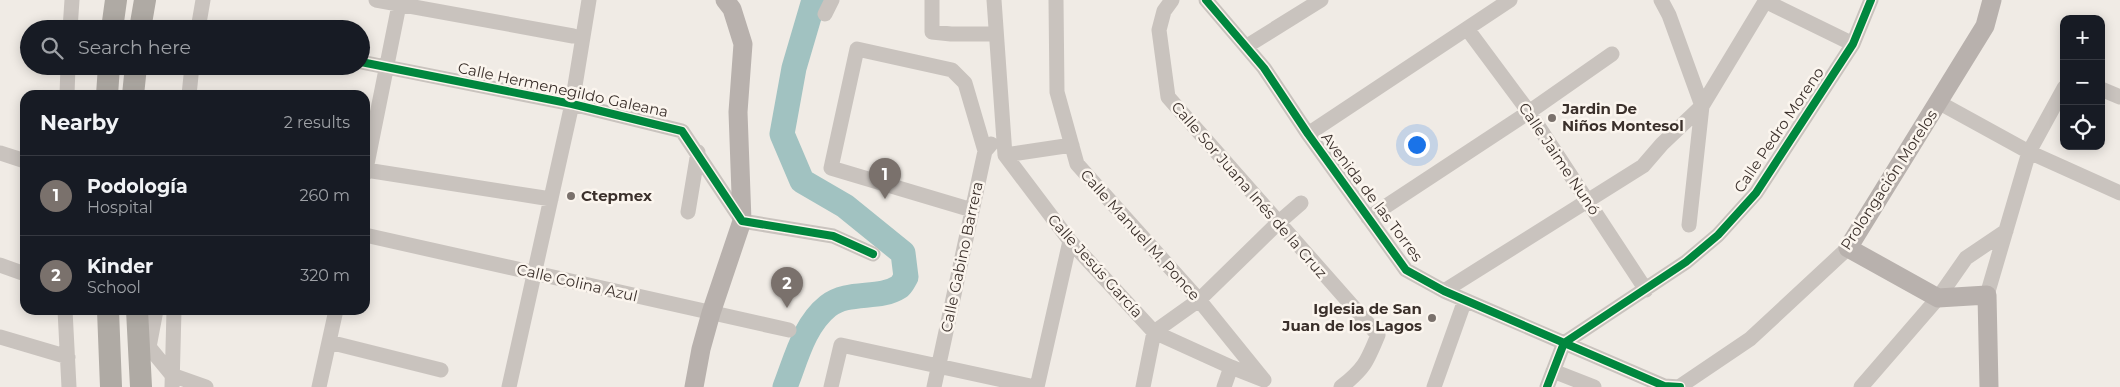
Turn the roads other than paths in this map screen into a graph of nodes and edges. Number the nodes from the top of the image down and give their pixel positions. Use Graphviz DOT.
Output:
graph roads {
  1 [pos="72,0"];
  2 [pos="116,0"];
  3 [pos="145,0"];
  4 [pos="203,0"];
  5 [pos="376,0"];
  6 [pos="589,0"];
  7 [pos="725,0"];
  8 [pos="832,0"];
  9 [pos="932,0"];
  10 [pos="994,0"];
  11 [pos="1056,0"];
  12 [pos="1172,0"];
  13 [pos="1206,0"];
  14 [pos="1321,0"];
  15 [pos="1510,0"];
  16 [pos="1661,0"];
  17 [pos="1871,0"];
  18 [pos="1992,0"];
  19 [pos="1765,1"];
  20 [pos="399,3"];
  21 [pos="825,14"];
  22 [pos="71,20"];
  23 [pos="113,20"];
  24 [pos="142,20"];
  25 [pos="200,20"];
  26 [pos="1468,30"];
  27 [pos="996,34"];
  28 [pos="574,36"];
  29 [pos="1853,44"];
  30 [pos="1247,46"];
  31 [pos="1612,54"];
  32 [pos="370,64"];
  33 [pos="387,67"];
  34 [pos="68,75"];
  35 [pos="108,75"];
  36 [pos="135,75"];
  37 [pos="191,75"];
  38 [pos="67,90"];
  39 [pos="107,90"];
  40 [pos="134,90"];
  41 [pos="190,90"];
  42 [pos="2105,91"];
  43 [pos="2060,95"];
  44 [pos="2120,97"];
  45 [pos="1938,102"];
  46 [pos="572,104"];
  47 [pos="1702,106"];
  48 [pos="1529,112"];
  49 [pos="1002,132"];
  50 [pos="1308,134"];
  51 [pos="1072,145"];
  52 [pos="370,148"];
  53 [pos="985,151"];
  54 [pos="698,152"];
  55 [pos="2029,152"];
  56 [pos="0,153"];
  57 [pos="1005,155"];
  58 [pos="20,159"];
  59 [pos="370,173"];
  60 [pos="2120,193"];
  61 [pos="551,199"];
  62 [pos="1588,201"];
  63 [pos="1301,203"];
  64 [pos="972,210"];
  65 [pos="688,212"];
  66 [pos="1368,218"];
  67 [pos="742,221"];
  68 [pos="1278,223"];
  69 [pos="1689,225"];
  70 [pos="2006,231"];
  71 [pos="370,236"];
  72 [pos="1070,241"];
  73 [pos="1848,248"];
  74 [pos="873,254"];
  75 [pos="0,265"];
  76 [pos="20,272"];
  77 [pos="535,274"];
  78 [pos="1646,290"];
  79 [pos="1444,291"];
  80 [pos="1987,295"];
  81 [pos="1938,298"];
  82 [pos="1199,300"];
  83 [pos="1465,300"];
  84 [pos="711,313"];
  85 [pos="65,315"];
  86 [pos="108,315"];
  87 [pos="137,315"];
  88 [pos="155,315"];
  89 [pos="174,315"];
  90 [pos="335,315"];
  91 [pos="789,330"];
  92 [pos="1154,332"];
  93 [pos="0,337"];
  94 [pos="330,342"];
  95 [pos="1564,343"];
  96 [pos="68,357"];
  97 [pos="938,367"];
  98 [pos="1231,367"];
  99 [pos="441,370"];
  100 [pos="1553,371"];
  101 [pos="172,381"];
  102 [pos="1268,384"];
  103 [pos="1857,386"];
  104 [pos="69,387"];
  105 [pos="110,387"];
  106 [pos="141,387"];
  107 [pos="206,387"];
  108 [pos="319,387"];
  109 [pos="509,387"];
  110 [pos="694,387"];
  111 [pos="831,387"];
  112 [pos="934,387"];
  113 [pos="1036,387"];
  114 [pos="1143,387"];
  115 [pos="1224,387"];
  116 [pos="1341,387"];
  117 [pos="1434,387"];
  118 [pos="1546,387"];
  119 [pos="1594,387"];
  120 [pos="1680,387"];
  121 [pos="1989,387"];
  1 -- 22 [label="street"];
  2 -- 23 [label="highway"];
  3 -- 24 [label="highway"];
  4 -- 25 [label="street"];
  5 -- 20 [label="street"];
  6 -- 46 [label="street"];
  7 -- 67 [label="main road"];
  8 -- 21 [label="street"];
  9 -- 27 [label="street"];
  10 -- 27 [label="street, Calle Jesús García"];
  11 -- 51 [label="street, Calle Manuel M. Ponce"];
  12 -- 68 [label="street, Calle Sor Juana Inés de la Cruz"];
  13 -- 30 [label="street, Avenida de las Torres"];
  14 -- 30 [label="street"];
  15 -- 26 [label="street"];
  16 -- 47 [label="street"];
  17 -- 29 [label="street, Calle Pedro Moreno"];
  18 -- 45 [label="main road, Prolongación Morelos"];
  19 -- 29 [label="street"];
  19 -- 47 [label="street"];
  20 -- 28 [label="street"];
  20 -- 33 [label="street"];
  26 -- 48 [label="street, Calle Jaime Nunó"];
  26 -- 50 [label="street"];
  27 -- 49 [label="street, Calle Jesús García"];
  29 -- 78 [label="street, Calle Pedro Moreno"];
  30 -- 50 [label="street, Avenida de las Torres"];
  31 -- 48 [label="street"];
  32 -- 33 [label="street, Calle Hermenegildo Galeana"];
  33 -- 46 [label="street, Calle Hermenegildo Galeana"];
  33 -- 52 [label="street"];
  34 -- 38 [label="street"];
  35 -- 39 [label="highway"];
  36 -- 40 [label="highway"];
  37 -- 41 [label="street"];
  42 -- 44 [label="street"];
  43 -- 55 [label="street"];
  45 -- 55 [label="street"];
  45 -- 73 [label="main road, Prolongación Morelos"];
  46 -- 54 [label="street, Calle Hermenegildo Galeana"];
  46 -- 61 [label="street"];
  47 -- 62 [label="street"];
  47 -- 69 [label="street"];
  48 -- 62 [label="street, Calle Jaime Nunó"];
  48 -- 66 [label="street"];
  49 -- 53 [label="street, Calle Gabino Barrera"];
  49 -- 57 [label="street, Calle Jesús García"];
  50 -- 66 [label="street, Avenida de las Torres"];
  51 -- 57 [label="street"];
  51 -- 82 [label="street, Calle Manuel M. Ponce"];
  53 -- 64 [label="street, Calle Gabino Barrera"];
  53 -- 64 [label="street"];
  54 -- 65 [label="street"];
  54 -- 67 [label="street, Calle Hermenegildo Galeana"];
  55 -- 60 [label="street"];
  55 -- 70 [label="street"];
  56 -- 58 [label="street"];
  57 -- 72 [label="street, Calle Jesús García"];
  59 -- 61 [label="street"];
  61 -- 77 [label="street"];
  62 -- 78 [label="street, Calle Jaime Nunó"];
  62 -- 79 [label="street"];
  63 -- 68 [label="street"];
  64 -- 97 [label="street, Calle Gabino Barrera"];
  66 -- 79 [label="street, Avenida de las Torres"];
  67 -- 74 [label="street"];
  67 -- 84 [label="main road"];
  68 -- 82 [label="street"];
  68 -- 116 [label="street, Calle Sor Juana Inés de la Cruz"];
  70 -- 80 [label="street"];
  70 -- 81 [label="street"];
  71 -- 77 [label="street, Calle Colina Azul"];
  72 -- 92 [label="street, Calle Jesús García"];
  72 -- 113 [label="street"];
  73 -- 81 [label="main road"];
  73 -- 120 [label="street, Prolongación Morelos"];
  75 -- 76 [label="street"];
  77 -- 84 [label="street, Calle Colina Azul"];
  77 -- 109 [label="street"];
  78 -- 95 [label="street, Calle Pedro Moreno"];
  79 -- 83 [label="street, Avenida de las Torres"];
  80 -- 81 [label="main road"];
  80 -- 121 [label="main road"];
  81 -- 103 [label="street"];
  82 -- 92 [label="street"];
  82 -- 102 [label="street, Calle Manuel M. Ponce"];
  83 -- 95 [label="street, Avenida de las Torres"];
  83 -- 117 [label="street"];
  84 -- 91 [label="street, Calle Colina Azul"];
  84 -- 110 [label="main road"];
  85 -- 96 [label="street"];
  86 -- 105 [label="highway"];
  87 -- 106 [label="highway"];
  88 -- 101 [label="street"];
  89 -- 101 [label="street"];
  90 -- 94 [label="street"];
  92 -- 98 [label="street, Calle Jesús García"];
  92 -- 114 [label="street"];
  93 -- 96 [label="street"];
  94 -- 99 [label="street"];
  94 -- 108 [label="street"];
  95 -- 100 [label="street"];
  95 -- 120 [label="street, Avenida de las Torres"];
  96 -- 104 [label="street"];
  97 -- 111 [label="street"];
  97 -- 112 [label="street, Calle Gabino Barrera"];
  97 -- 113 [label="street"];
  98 -- 102 [label="street, Calle Jesús García"];
  98 -- 115 [label="street"];
  100 -- 118 [label="street"];
  100 -- 119 [label="street"];
  101 -- 107 [label="street"];
}
